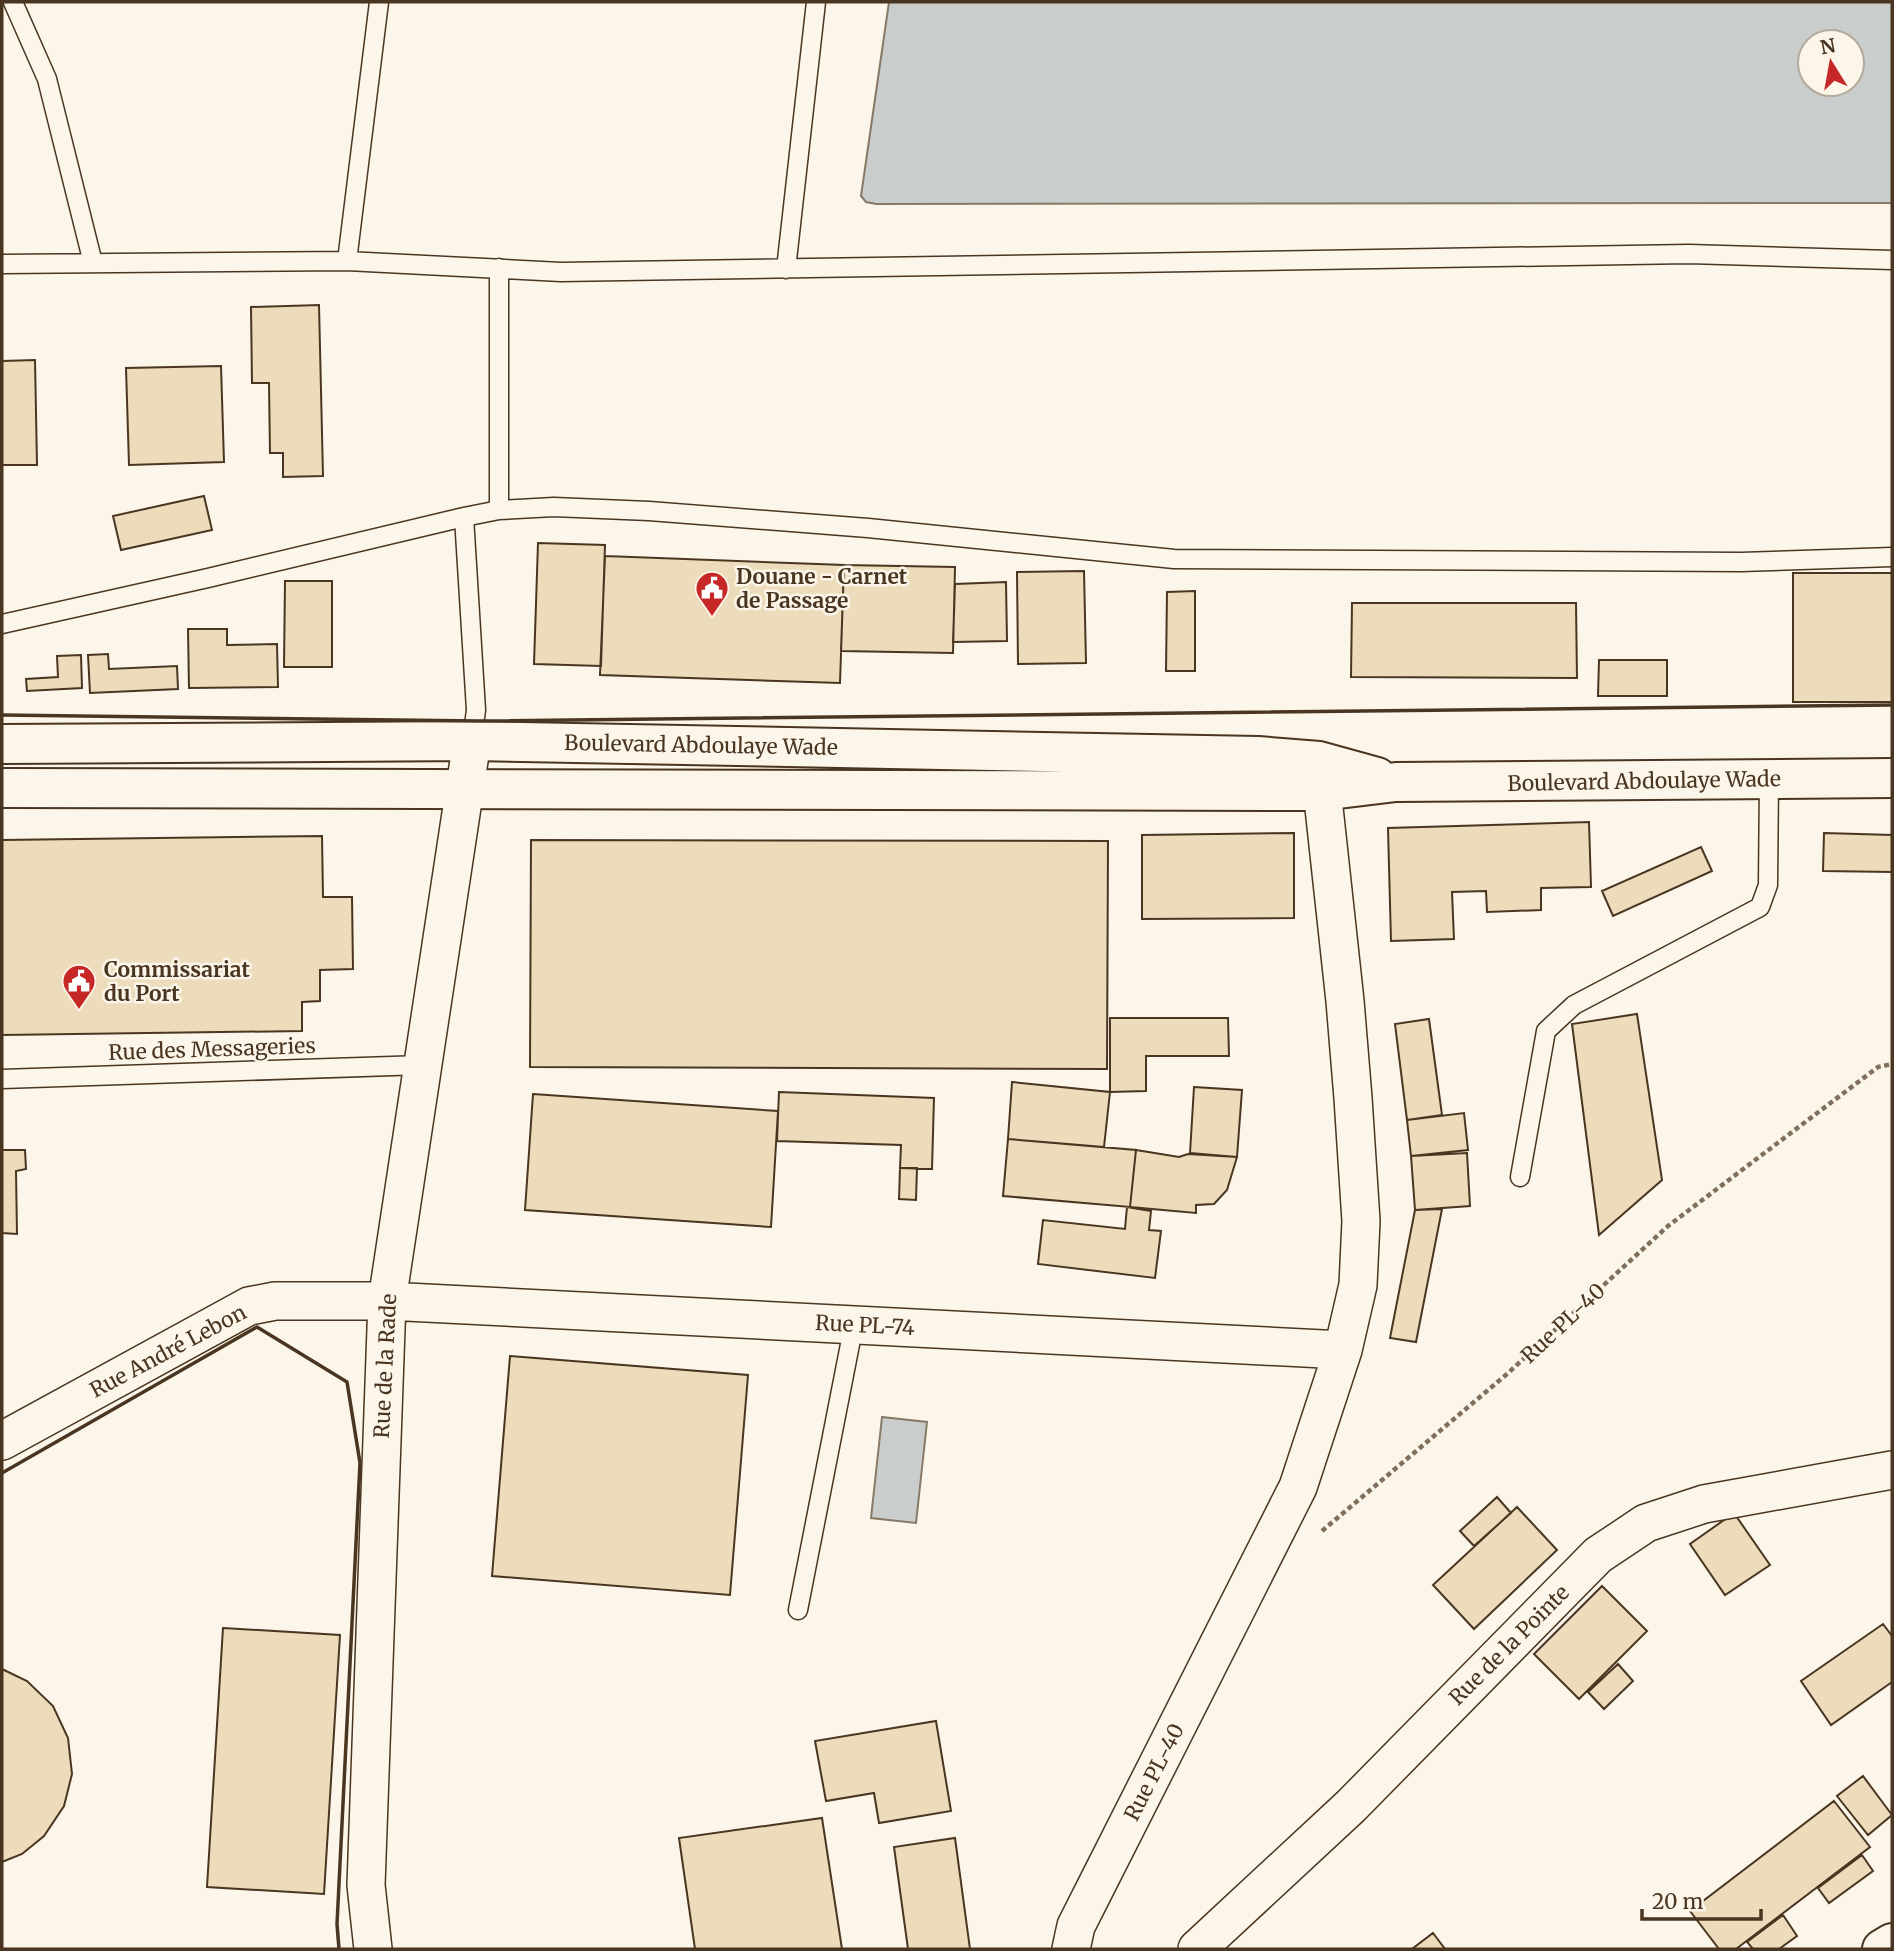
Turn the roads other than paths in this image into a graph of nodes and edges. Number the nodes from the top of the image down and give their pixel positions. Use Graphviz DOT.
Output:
graph roads {
  1 [pos="13,2"];
  2 [pos="379,2"];
  3 [pos="816,2"];
  4 [pos="1892,260"];
  5 [pos="347,261"];
  6 [pos="93,263"];
  7 [pos="2,264"];
  8 [pos="499,268"];
  9 [pos="786,269"];
  10 [pos="499,510"];
  11 [pos="464,517"];
  12 [pos="1892,557"];
  13 [pos="2,624"];
  14 [pos="472,741"];
  15 [pos="2,744"];
  16 [pos="1320,776"];
  17 [pos="1892,778"];
  18 [pos="1769,779"];
  19 [pos="2,788"];
  20 [pos="466,788"];
  21 [pos="423,1065"];
  22 [pos="2,1079"];
  23 [pos="1520,1177"];
  24 [pos="387,1301"];
  25 [pos="854,1324"];
  26 [pos="1343,1350"];
  27 [pos="2,1441"];
  28 [pos="1892,1470"];
  29 [pos="798,1610"];
  30 [pos="1892,1943"];
  31 [pos="373,1949"];
  32 [pos="1071,1949"];
  33 [pos="1197,1949"];
  34 [pos="1882,1949"];
  1 -- 6 [label="lane"];
  2 -- 5 [label="lane"];
  3 -- 9 [label="lane"];
  4 -- 9 [label="lane"];
  5 -- 6 [label="lane"];
  5 -- 8 [label="lane"];
  6 -- 7 [label="lane"];
  8 -- 9 [label="lane"];
  8 -- 10 [label="lane"];
  10 -- 11 [label="lane"];
  10 -- 12 [label="lane"];
  11 -- 13 [label="lane"];
  11 -- 14 [label="lane"];
  14 -- 15 [label="street, Boulevard Abdoulaye Wade"];
  14 -- 16 [label="street, Boulevard Abdoulaye Wade"];
  14 -- 20 [label="street, Rue de la Rade"];
  16 -- 18 [label="street, Boulevard Abdoulaye Wade"];
  16 -- 20 [label="street, Boulevard Abdoulaye Wade"];
  16 -- 26 [label="street, Rue PL-40"];
  17 -- 18 [label="street, Boulevard Abdoulaye Wade"];
  18 -- 23 [label="lane"];
  19 -- 20 [label="street, Boulevard Abdoulaye Wade"];
  20 -- 21 [label="street, Rue de la Rade"];
  21 -- 22 [label="lane, Rue des Messageries"];
  21 -- 24 [label="street, Rue de la Rade"];
  24 -- 25 [label="street, Rue PL-74"];
  24 -- 27 [label="street, Rue André Lebon"];
  24 -- 31 [label="street, Rue de la Rade"];
  25 -- 26 [label="street, Rue PL-74"];
  25 -- 29 [label="lane"];
  26 -- 32 [label="street, Rue PL-40"];
  28 -- 33 [label="street, Rue de la Pointe"];
  30 -- 34 [label="street"];
}
